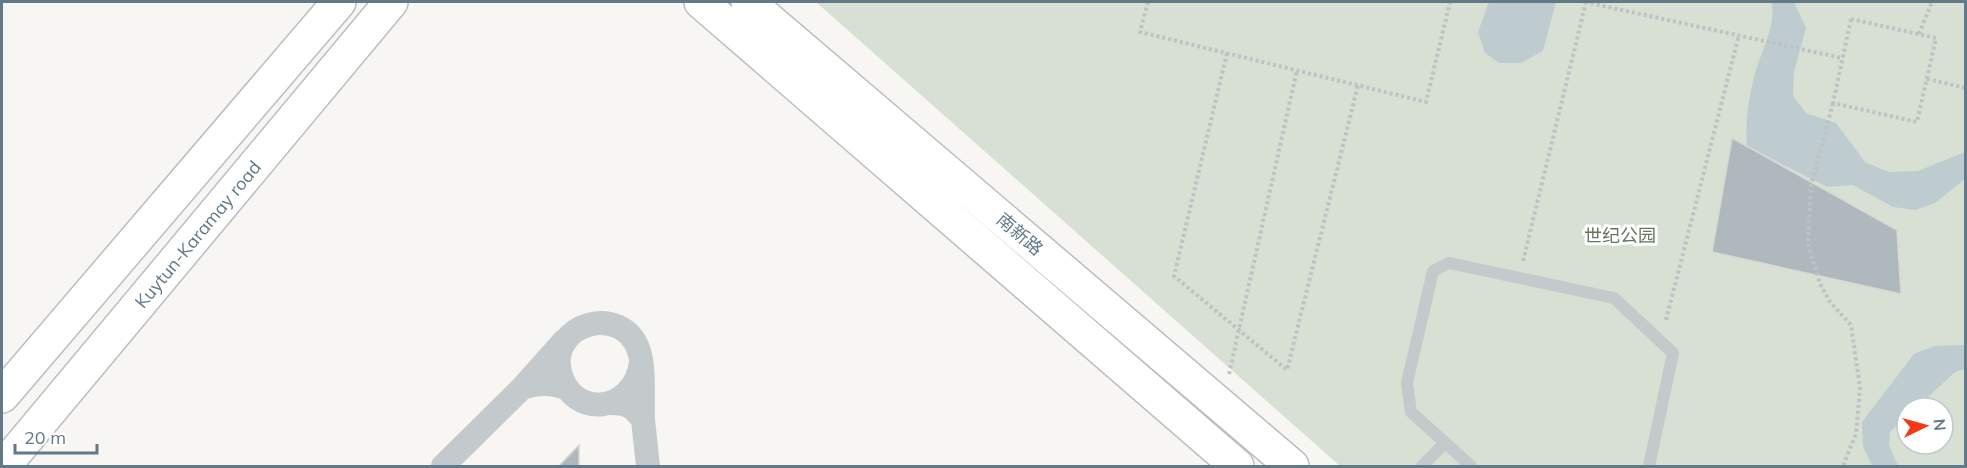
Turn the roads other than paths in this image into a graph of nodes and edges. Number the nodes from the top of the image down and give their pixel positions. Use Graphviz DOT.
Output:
graph roads {
  1 [pos="339,2"];
  2 [pos="406,2"];
  3 [pos="693,2"];
  4 [pos="701,2"];
  5 [pos="737,12"];
  6 [pos="382,13"];
  7 [pos="570,335"];
  8 [pos="641,363"];
  9 [pos="522,388"];
  10 [pos="568,389"];
  11 [pos="2,396"];
  12 [pos="611,403"];
  13 [pos="1222,407"];
  14 [pos="643,420"];
  15 [pos="1444,443"];
  16 [pos="1209,456"];
  17 [pos="4,466"];
  18 [pos="443,466"];
  19 [pos="648,466"];
  20 [pos="1237,466"];
  21 [pos="1292,466"];
  22 [pos="1422,466"];
  23 [pos="1471,466"];
  24 [pos="1649,466"];
  1 -- 11 [label="street"];
  2 -- 6 [label="street, Kuytun-Karamay road"];
  3 -- 5 [label="street"];
  4 -- 5 [label="street, 南新路"];
  5 -- 13 [label="street, 南新路"];
  5 -- 16 [label="street, 南新路"];
  6 -- 17 [label="street, Kuytun-Karamay road"];
  7 -- 8 [label="street"];
  7 -- 9 [label="street"];
  7 -- 10 [label="street"];
  8 -- 12 [label="street"];
  8 -- 14 [label="street"];
  9 -- 10 [label="street"];
  9 -- 18 [label="street"];
  10 -- 12 [label="street"];
  12 -- 14 [label="street"];
  13 -- 16 [label="street"];
  13 -- 21 [label="street, 南新路"];
  14 -- 19 [label="street"];
  15 -- 22 [label="lane"];
  15 -- 23 [label="lane"];
  15 -- 24 [label="lane"];
  16 -- 20 [label="street, 南新路"];
}
